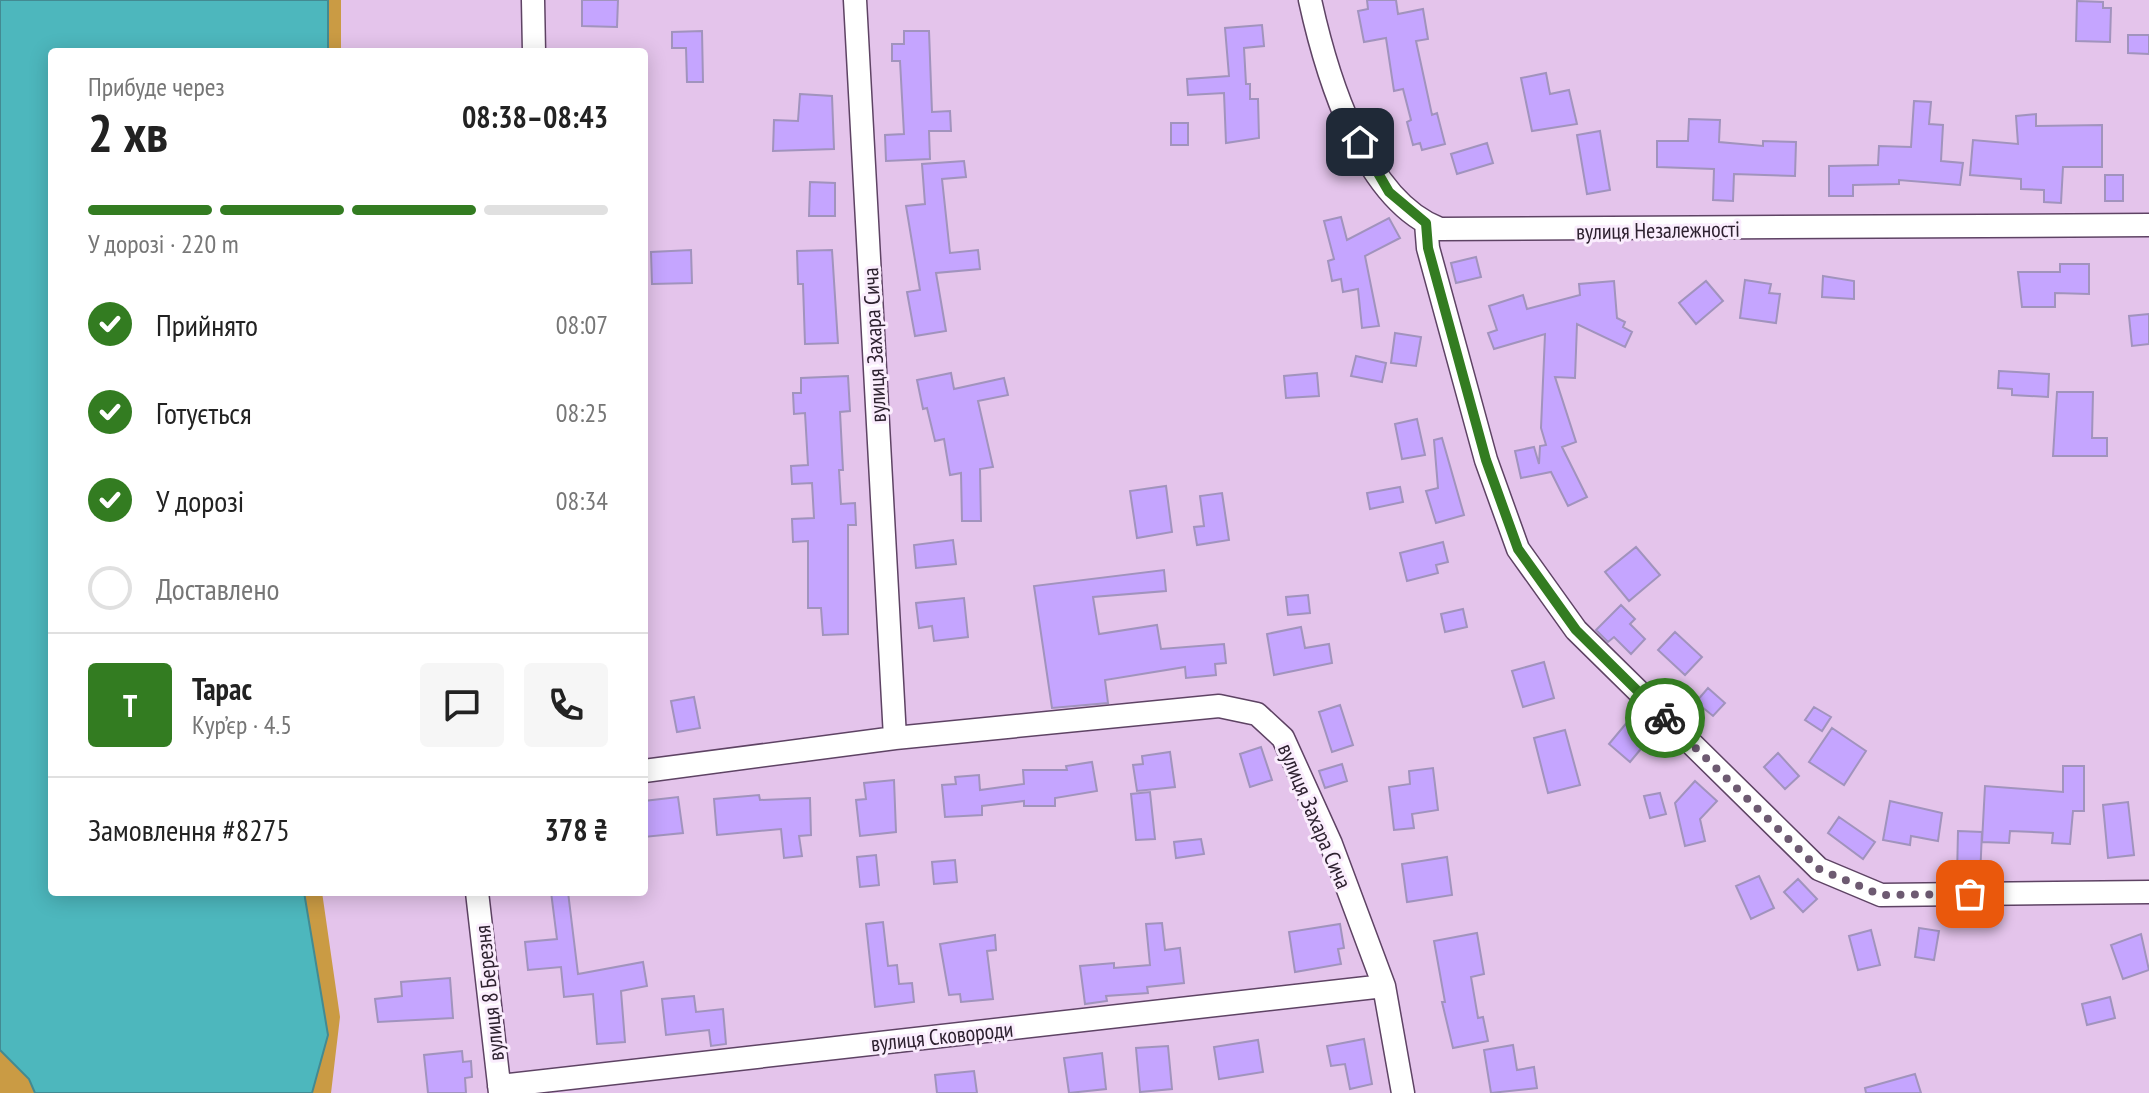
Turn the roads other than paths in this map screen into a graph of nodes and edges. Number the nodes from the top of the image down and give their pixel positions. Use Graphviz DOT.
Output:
graph roads {
  1 [pos="533,0"];
  2 [pos="855,0"];
  3 [pos="1310,0"];
  4 [pos="534,48"];
  5 [pos="1426,223"];
  6 [pos="2149,225"];
  7 [pos="895,738"];
  8 [pos="648,770"];
  9 [pos="2149,892"];
  10 [pos="477,896"];
  11 [pos="1384,986"];
  12 [pos="500,1089"];
  13 [pos="1403,1093"];
  1 -- 4 [label="street"];
  2 -- 7 [label="street, вулиця Захара Сича"];
  3 -- 5 [label="street, вулиця Незалежності"];
  5 -- 6 [label="street, вулиця Незалежності"];
  5 -- 9 [label="street"];
  7 -- 8 [label="street, вулиця Захара Сича"];
  7 -- 11 [label="street, вулиця Захара Сича"];
  10 -- 12 [label="street, вулиця 8 Березня"];
  11 -- 12 [label="street, вулиця Сковороди"];
  11 -- 13 [label="street, вулиця Захара Сича"];
}
